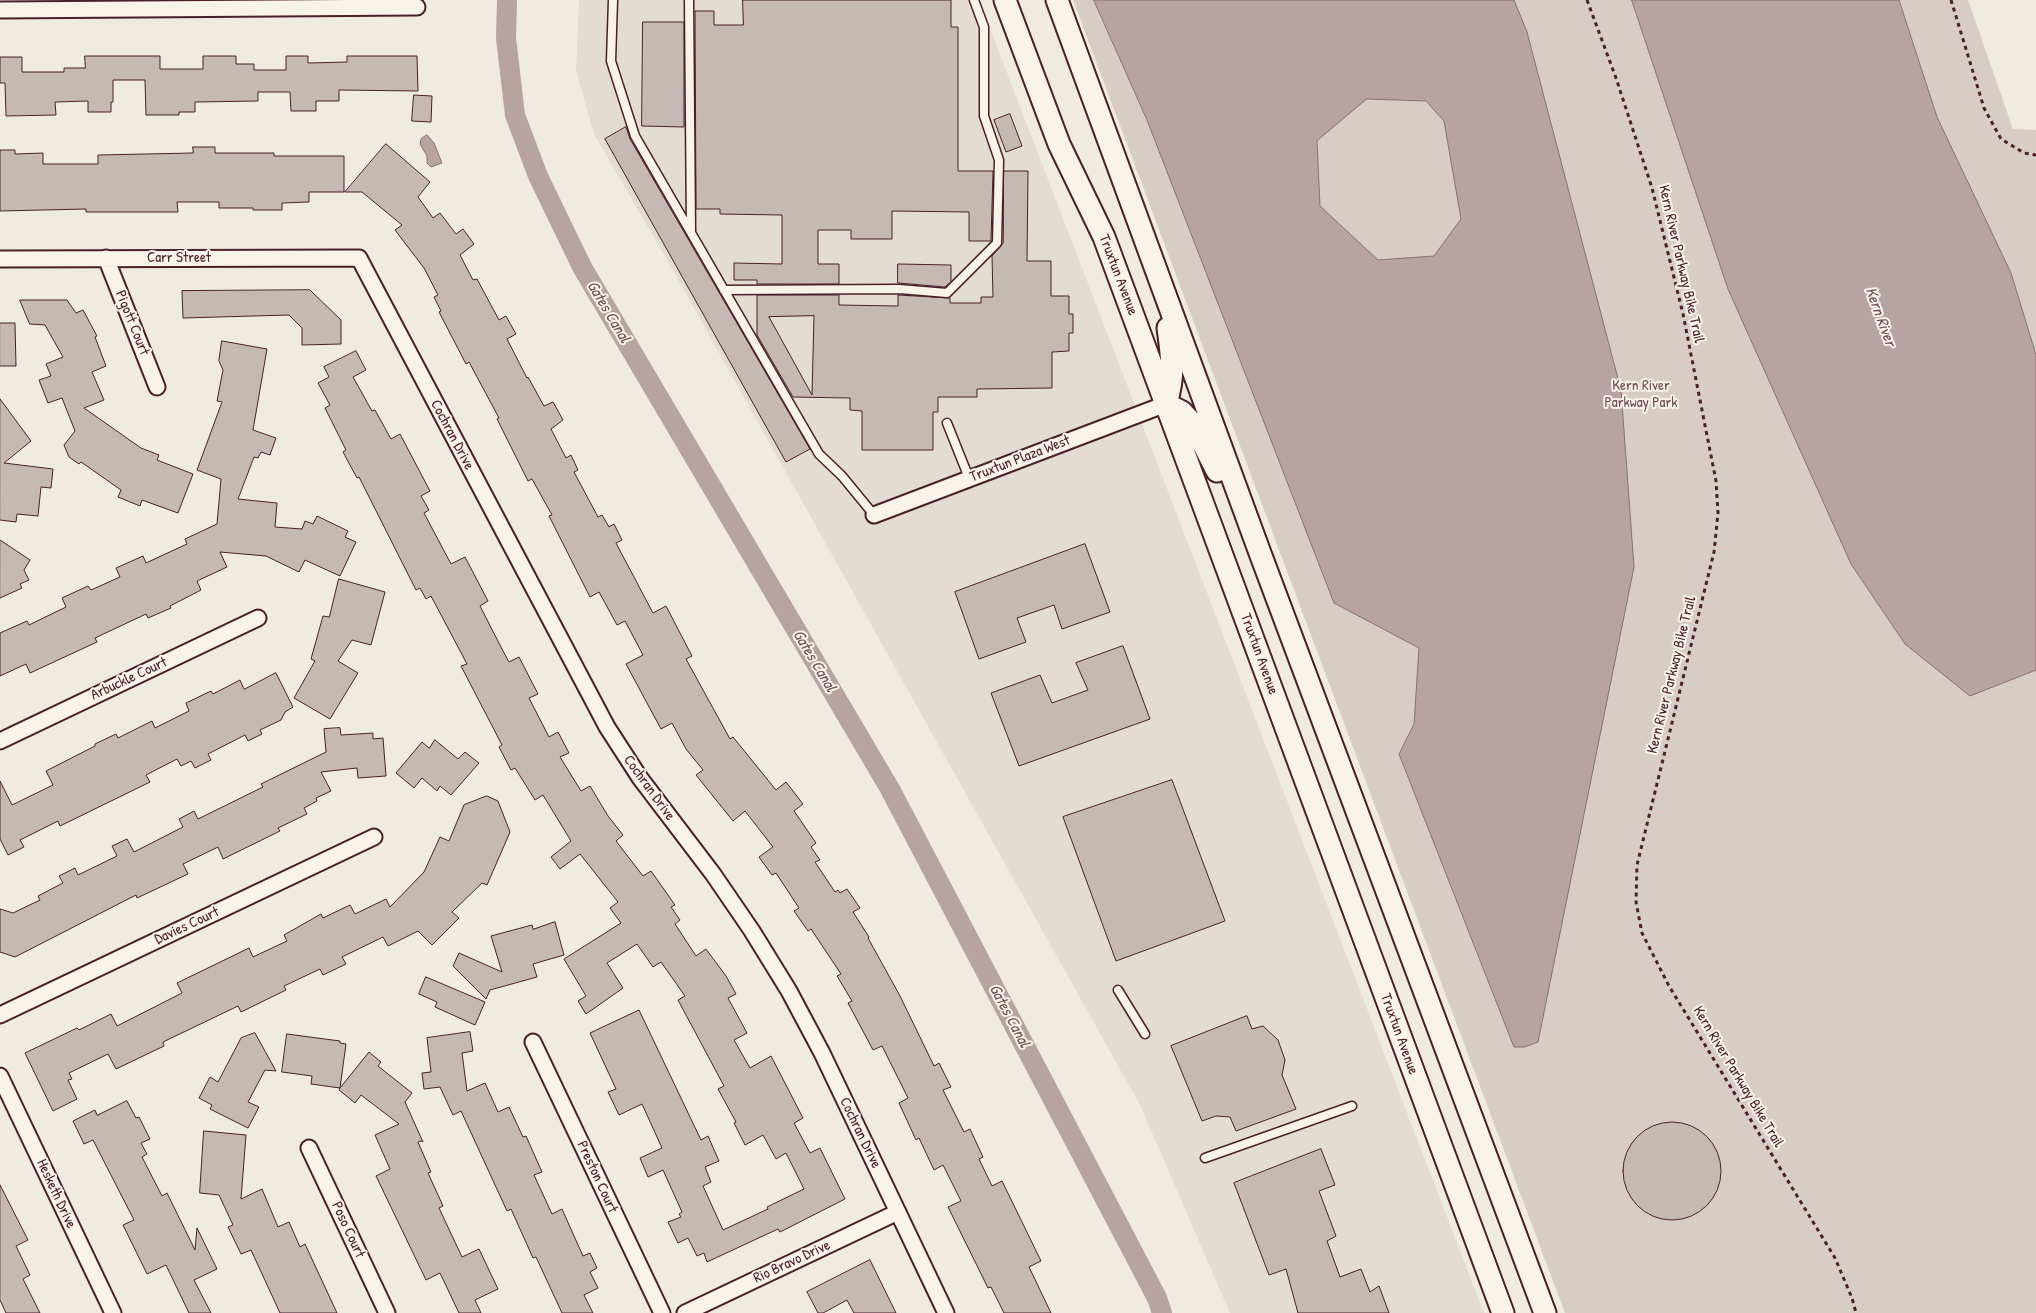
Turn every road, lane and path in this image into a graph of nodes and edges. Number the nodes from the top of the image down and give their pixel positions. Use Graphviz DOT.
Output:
graph roads {
  1 [pos="613,0"];
  2 [pos="689,0"];
  3 [pos="974,0"];
  4 [pos="1005,0"];
  5 [pos="1057,0"];
  6 [pos="1587,0"];
  7 [pos="1951,0"];
  8 [pos="37,5"];
  9 [pos="417,6"];
  10 [pos="0,10"];
  11 [pos="2036,155"];
  12 [pos="691,233"];
  13 [pos="0,258"];
  14 [pos="106,258"];
  15 [pos="359,258"];
  16 [pos="1162,285"];
  17 [pos="724,290"];
  18 [pos="157,386"];
  19 [pos="1166,404"];
  20 [pos="947,423"];
  21 [pos="969,478"];
  22 [pos="874,515"];
  23 [pos="1260,553"];
  24 [pos="258,618"];
  25 [pos="0,740"];
  26 [pos="374,837"];
  27 [pos="1118,990"];
  28 [pos="0,1015"];
  29 [pos="1145,1034"];
  30 [pos="533,1042"];
  31 [pos="0,1076"];
  32 [pos="1352,1106"];
  33 [pos="309,1148"];
  34 [pos="1205,1158"];
  35 [pos="898,1212"];
  36 [pos="113,1313"];
  37 [pos="387,1313"];
  38 [pos="662,1313"];
  39 [pos="685,1313"];
  40 [pos="946,1313"];
  41 [pos="1503,1313"];
  42 [pos="1545,1313"];
  43 [pos="1856,1313"];
  1 -- 12 [label="lane"];
  2 -- 12 [label="lane"];
  3 -- 17 [label="lane"];
  4 -- 19 [label="main road, Truxtun Avenue"];
  5 -- 16 [label="main road"];
  6 -- 43 [label="path, Kern River Parkway Bike Trail"];
  7 -- 11 [label="path"];
  8 -- 9 [label="street"];
  8 -- 10 [label="street"];
  12 -- 17 [label="lane"];
  13 -- 14 [label="street, Carr Street"];
  14 -- 15 [label="street, Carr Street"];
  14 -- 18 [label="street, Pigott Court"];
  15 -- 35 [label="street, Cochran Drive"];
  16 -- 19 [label="main road"];
  16 -- 23 [label="main road"];
  17 -- 22 [label="lane"];
  19 -- 21 [label="street, Truxtun Plaza West"];
  19 -- 23 [label="main road"];
  19 -- 41 [label="main road, Truxtun Avenue"];
  20 -- 21 [label="lane"];
  21 -- 22 [label="street, Truxtun Plaza West"];
  23 -- 42 [label="main road"];
  24 -- 25 [label="street, Arbuckle Court"];
  26 -- 28 [label="street, Davies Court"];
  27 -- 29 [label="lane"];
  30 -- 38 [label="street, Preston Court"];
  31 -- 36 [label="street, Hesketh Drive"];
  32 -- 34 [label="lane"];
  33 -- 37 [label="street, Poso Court"];
  35 -- 39 [label="street, Rio Bravo Drive"];
  35 -- 40 [label="street, Cochran Drive"];
}
